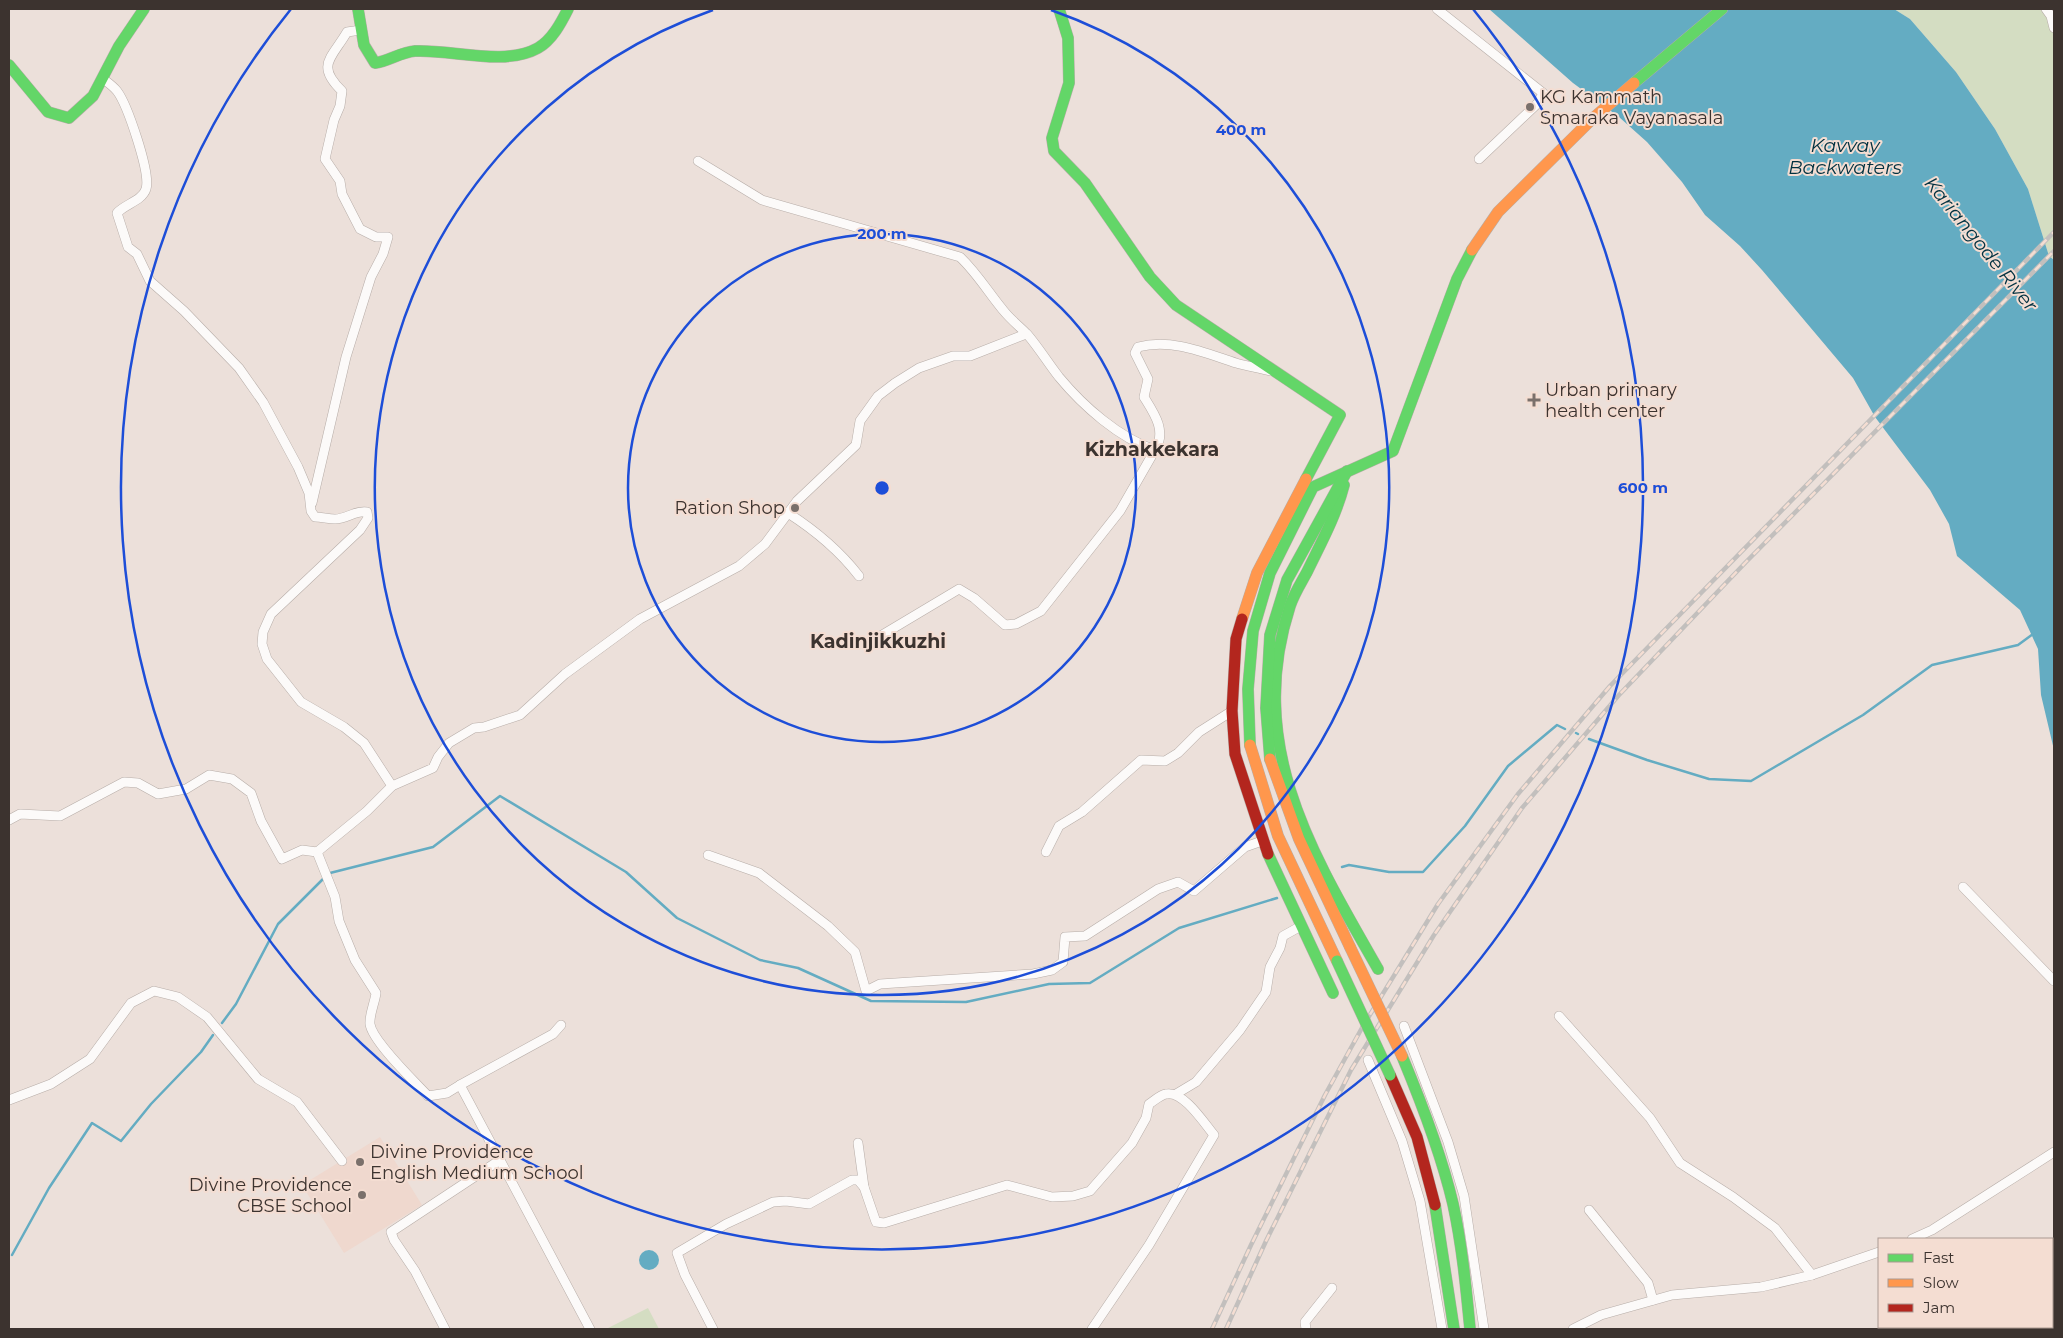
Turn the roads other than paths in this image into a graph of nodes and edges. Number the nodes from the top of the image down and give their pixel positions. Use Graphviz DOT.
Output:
graph roads {
  1 [pos="144,9"];
  2 [pos="358,9"];
  3 [pos="568,9"];
  4 [pos="1059,9"];
  5 [pos="1437,9"];
  6 [pos="1722,9"];
  7 [pos="2046,9"];
  8 [pos="2054,28"];
  9 [pos="361,30"];
  10 [pos="9,65"];
  11 [pos="102,78"];
  12 [pos="1479,159"];
  13 [pos="698,160"];
  14 [pos="1026,334"];
  15 [pos="1275,372"];
  16 [pos="1155,450"];
  17 [pos="1347,471"];
  18 [pos="312,503"];
  19 [pos="788,513"];
  20 [pos="859,576"];
  21 [pos="877,638"];
  22 [pos="1232,711"];
  23 [pos="392,786"];
  24 [pos="9,820"];
  25 [pos="1262,841"];
  26 [pos="317,852"];
  27 [pos="1046,852"];
  28 [pos="708,855"];
  29 [pos="1962,887"];
  30 [pos="1301,926"];
  31 [pos="1378,969"];
  32 [pos="2054,981"];
  33 [pos="1333,993"];
  34 [pos="1560,1016"];
  35 [pos="561,1025"];
  36 [pos="1404,1026"];
  37 [pos="1368,1060"];
  38 [pos="460,1085"];
  39 [pos="1181,1094"];
  40 [pos="9,1100"];
  41 [pos="858,1142"];
  42 [pos="2054,1152"];
  43 [pos="500,1160"];
  44 [pos="342,1161"];
  45 [pos="864,1187"];
  46 [pos="1589,1210"];
  47 [pos="1914,1238"];
  48 [pos="1878,1252"];
  49 [pos="1812,1275"];
  50 [pos="1332,1288"];
  51 [pos="1653,1300"];
  52 [pos="445,1329"];
  53 [pos="590,1329"];
  54 [pos="713,1329"];
  55 [pos="1092,1329"];
  56 [pos="1306,1329"];
  57 [pos="1442,1329"];
  58 [pos="1454,1329"];
  59 [pos="1470,1329"];
  60 [pos="1484,1329"];
  61 [pos="1573,1329"];
  1 -- 11 [label="main road"];
  2 -- 9 [label="main road"];
  3 -- 9 [label="main road"];
  4 -- 15 [label="main road"];
  5 -- 12 [label="street"];
  6 -- 17 [label="main road"];
  7 -- 8 [label="street"];
  9 -- 18 [label="street"];
  10 -- 11 [label="main road"];
  11 -- 18 [label="street"];
  13 -- 14 [label="street"];
  14 -- 16 [label="street"];
  14 -- 19 [label="street"];
  15 -- 16 [label="street"];
  15 -- 22 [label="main road"];
  16 -- 21 [label="street"];
  17 -- 31 [label="main road"];
  17 -- 58 [label="main road, bridge"];
  17 -- 59 [label="main road, bridge"];
  18 -- 23 [label="street"];
  19 -- 20 [label="street"];
  19 -- 23 [label="street"];
  22 -- 25 [label="main road"];
  22 -- 27 [label="street"];
  23 -- 26 [label="street"];
  24 -- 26 [label="street"];
  25 -- 28 [label="street"];
  25 -- 30 [label="main road"];
  26 -- 38 [label="street"];
  29 -- 32 [label="street"];
  30 -- 33 [label="main road"];
  30 -- 39 [label="street"];
  34 -- 49 [label="street"];
  35 -- 38 [label="street"];
  36 -- 60 [label="street"];
  37 -- 57 [label="street"];
  38 -- 43 [label="street"];
  39 -- 45 [label="street"];
  39 -- 55 [label="street"];
  40 -- 44 [label="street"];
  41 -- 45 [label="street"];
  42 -- 47 [label="street"];
  43 -- 52 [label="street"];
  43 -- 53 [label="street"];
  45 -- 54 [label="street"];
  46 -- 51 [label="street"];
  48 -- 49 [label="street"];
  49 -- 51 [label="street"];
  50 -- 56 [label="street"];
  51 -- 61 [label="street"];
}
